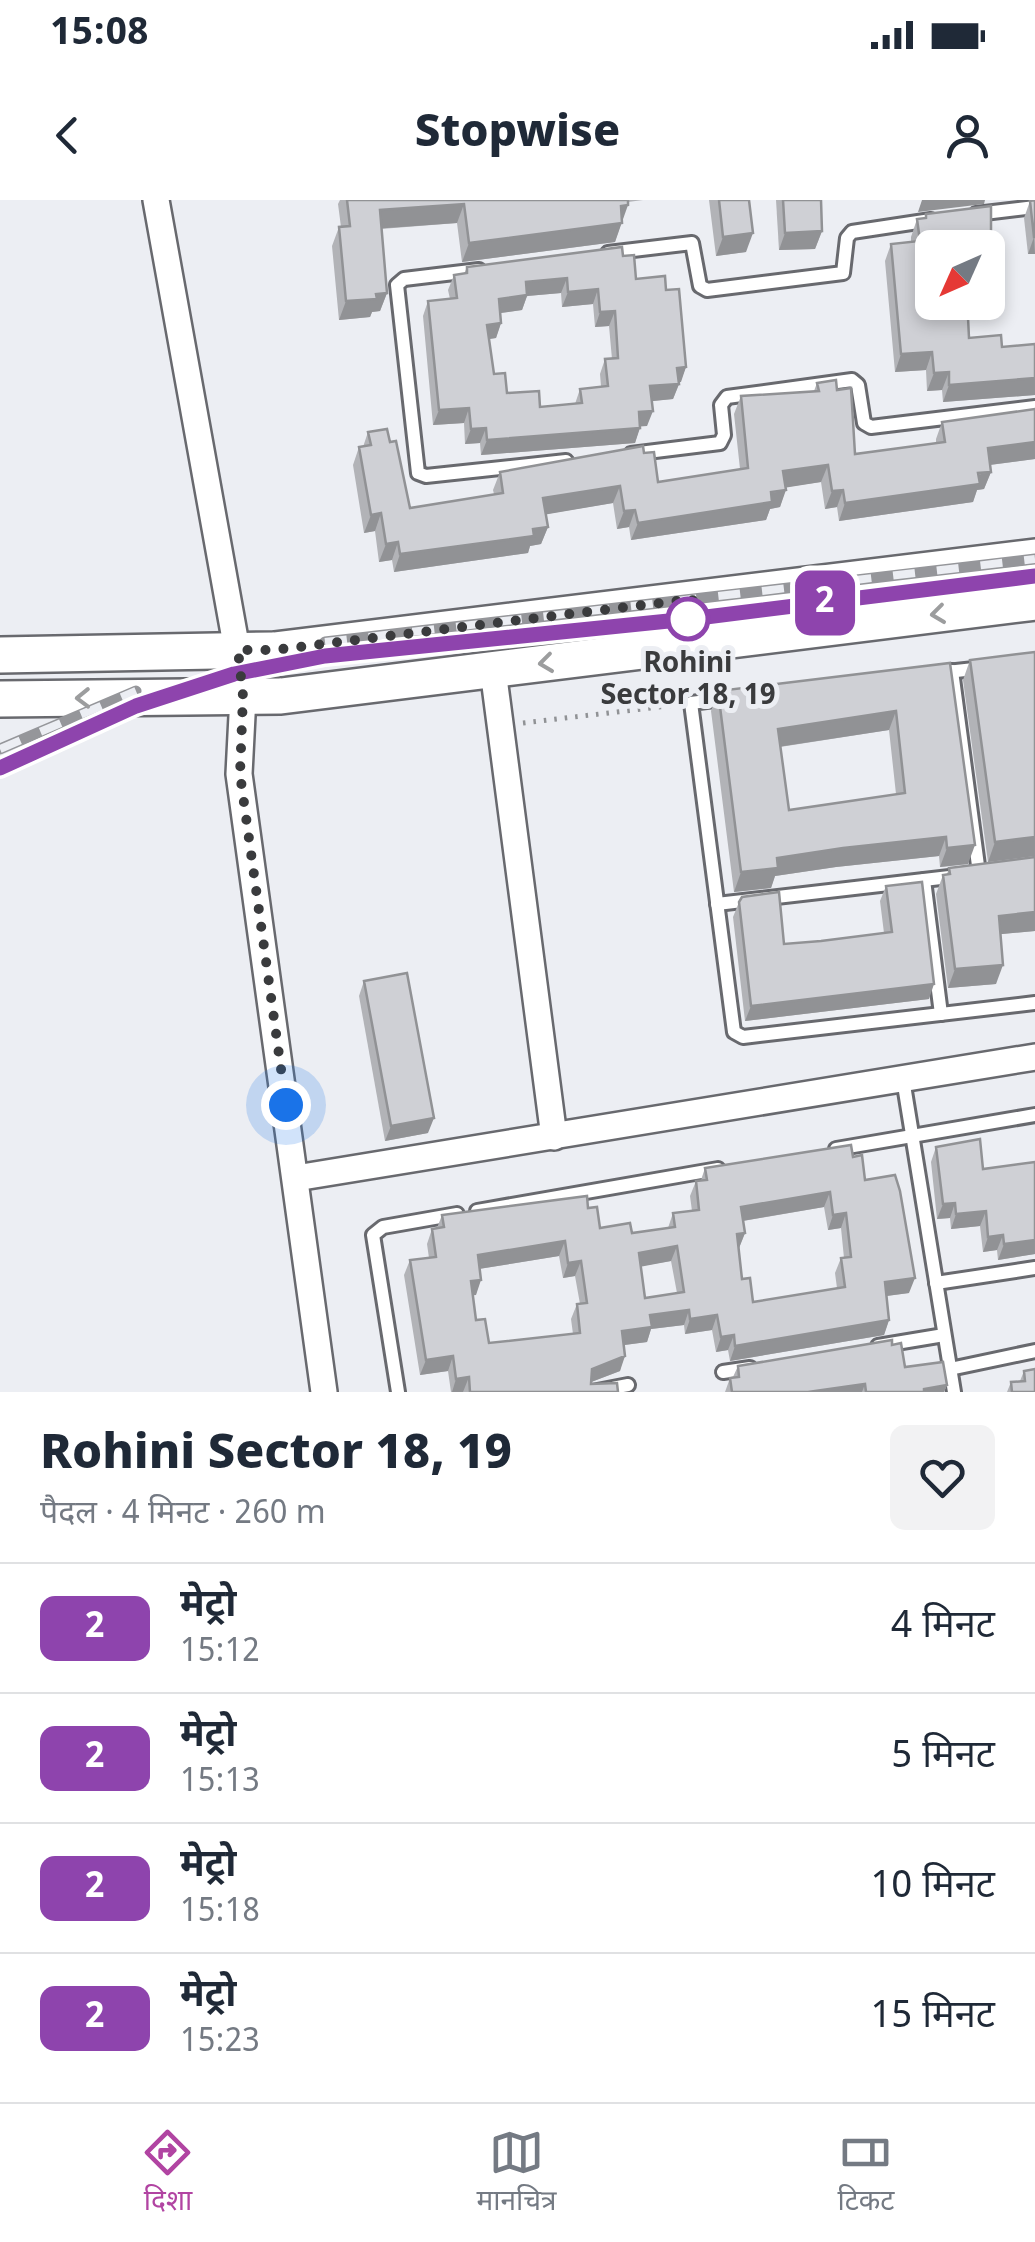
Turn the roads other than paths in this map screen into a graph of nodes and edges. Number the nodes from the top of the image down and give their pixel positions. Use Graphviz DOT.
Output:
graph roads {
  1 [pos="156,200"];
  2 [pos="1035,206"];
  3 [pos="963,216"];
  4 [pos="945,218"];
  5 [pos="594,255"];
  6 [pos="499,267"];
  7 [pos="1035,407"];
  8 [pos="619,455"];
  9 [pos="580,460"];
  10 [pos="1035,557"];
  11 [pos="1035,602"];
  12 [pos="238,650"];
  13 [pos="0,655"];
  14 [pos="1002,666"];
  15 [pos="492,670"];
  16 [pos="952,672"];
  17 [pos="915,676"];
  18 [pos="243,696"];
  19 [pos="748,696"];
  20 [pos="0,699"];
  21 [pos="997,871"];
  22 [pos="978,873"];
  23 [pos="924,880"];
  24 [pos="717,904"];
  25 [pos="1035,1003"];
  26 [pos="941,1014"];
  27 [pos="1035,1057"];
  28 [pos="903,1079"];
  29 [pos="1035,1115"];
  30 [pos="912,1136"];
  31 [pos="554,1137"];
  32 [pos="814,1153"];
  33 [pos="736,1166"];
  34 [pos="296,1178"];
  35 [pos="1035,1268"];
  36 [pos="936,1283"];
  37 [pos="944,1335"];
  38 [pos="870,1347"];
  39 [pos="1035,1351"];
  40 [pos="760,1366"];
  41 [pos="950,1370"];
  42 [pos="722,1372"];
  43 [pos="628,1385"];
  44 [pos="324,1392"];
  45 [pos="398,1392"];
  46 [pos="592,1392"];
  47 [pos="954,1392"];
  1 -- 12 [label="street"];
  2 -- 3 [label="lane"];
  4 -- 5 [label="lane"];
  6 -- 9 [label="lane"];
  7 -- 8 [label="lane"];
  10 -- 12 [label="street"];
  11 -- 15 [label="street, one-way"];
  12 -- 13 [label="street"];
  12 -- 18 [label="street"];
  14 -- 16 [label="lane"];
  15 -- 18 [label="street"];
  15 -- 31 [label="street"];
  16 -- 17 [label="lane"];
  16 -- 22 [label="lane"];
  18 -- 20 [label="street, one-way"];
  18 -- 34 [label="street"];
  19 -- 24 [label="lane"];
  21 -- 22 [label="lane"];
  22 -- 23 [label="lane"];
  23 -- 24 [label="lane"];
  23 -- 26 [label="lane"];
  24 -- 26 [label="lane"];
  25 -- 26 [label="lane"];
  27 -- 28 [label="street"];
  28 -- 30 [label="lane"];
  28 -- 31 [label="street"];
  29 -- 30 [label="lane"];
  30 -- 32 [label="lane"];
  30 -- 36 [label="lane"];
  31 -- 34 [label="street"];
  33 -- 45 [label="lane"];
  34 -- 44 [label="street"];
  35 -- 36 [label="lane"];
  36 -- 37 [label="lane"];
  37 -- 38 [label="lane"];
  37 -- 41 [label="lane"];
  39 -- 41 [label="lane"];
  40 -- 42 [label="lane"];
  41 -- 47 [label="lane"];
  43 -- 46 [label="lane"];
}
